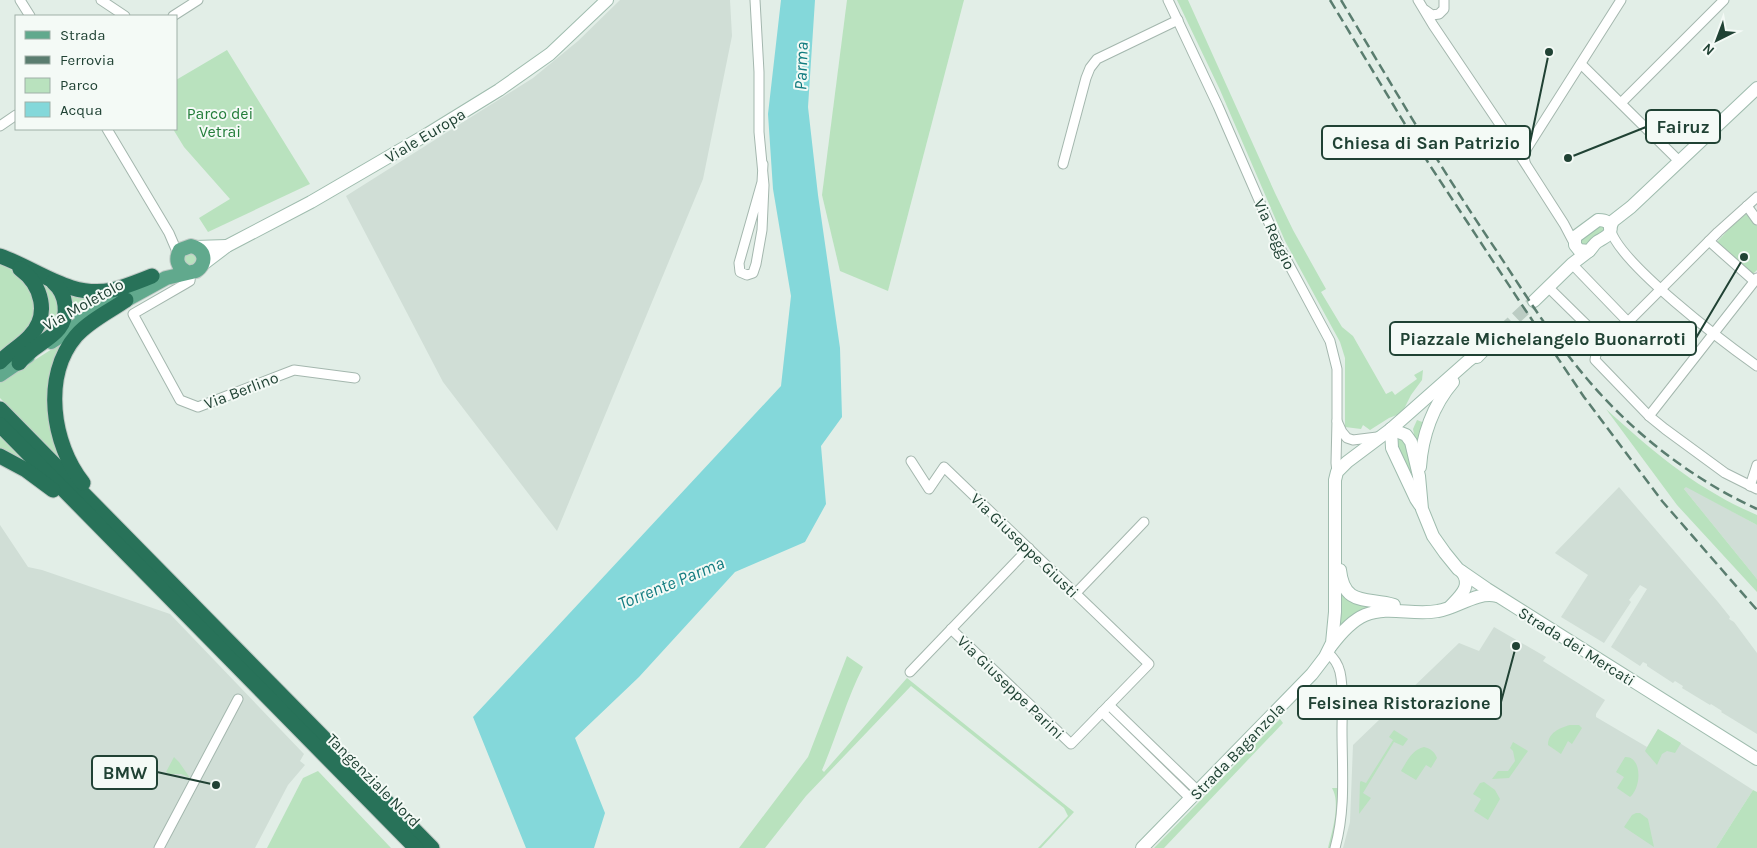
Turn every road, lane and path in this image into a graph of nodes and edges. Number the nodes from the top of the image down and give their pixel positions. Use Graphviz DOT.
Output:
graph roads {
  1 [pos="20,0"];
  2 [pos="101,0"];
  3 [pos="198,0"];
  4 [pos="607,0"];
  5 [pos="755,0"];
  6 [pos="1168,0"];
  7 [pos="1418,0"];
  8 [pos="1424,0"];
  9 [pos="1621,0"];
  10 [pos="1724,0"];
  11 [pos="1445,4"];
  12 [pos="1425,10"];
  13 [pos="29,15"];
  14 [pos="124,15"];
  15 [pos="175,15"];
  16 [pos="1178,20"];
  17 [pos="1443,39"];
  18 [pos="1581,64"];
  19 [pos="1757,88"];
  20 [pos="1620,104"];
  21 [pos="15,116"];
  22 [pos="0,126"];
  23 [pos="108,130"];
  24 [pos="1515,147"];
  25 [pos="1527,148"];
  26 [pos="1680,162"];
  27 [pos="763,164"];
  28 [pos="1063,164"];
  29 [pos="1526,166"];
  30 [pos="1757,197"];
  31 [pos="1746,206"];
  32 [pos="1568,217"];
  33 [pos="1757,220"];
  34 [pos="1610,228"];
  35 [pos="1582,231"];
  36 [pos="169,233"];
  37 [pos="1601,240"];
  38 [pos="1709,241"];
  39 [pos="1574,243"];
  40 [pos="227,246"];
  41 [pos="1619,247"];
  42 [pos="185,251"];
  43 [pos="1589,251"];
  44 [pos="0,256"];
  45 [pos="0,260"];
  46 [pos="1572,264"];
  47 [pos="193,270"];
  48 [pos="152,276"];
  49 [pos="47,278"];
  50 [pos="1755,279"];
  51 [pos="1548,287"];
  52 [pos="1661,289"];
  53 [pos="126,300"];
  54 [pos="1534,301"];
  55 [pos="1628,322"];
  56 [pos="62,326"];
  57 [pos="1503,330"];
  58 [pos="1713,333"];
  59 [pos="1606,344"];
  60 [pos="1482,351"];
  61 [pos="18,362"];
  62 [pos="1757,366"];
  63 [pos="1,368"];
  64 [pos="355,378"];
  65 [pos="2,414"];
  66 [pos="1649,416"];
  67 [pos="1337,420"];
  68 [pos="1387,432"];
  69 [pos="0,456"];
  70 [pos="911,461"];
  71 [pos="1757,465"];
  72 [pos="1337,472"];
  73 [pos="1419,478"];
  74 [pos="1753,487"];
  75 [pos="1422,509"];
  76 [pos="1144,522"];
  77 [pos="1335,546"];
  78 [pos="136,547"];
  79 [pos="1029,548"];
  80 [pos="1461,571"];
  81 [pos="160,587"];
  82 [pos="1076,593"];
  83 [pos="1502,599"];
  84 [pos="1448,608"];
  85 [pos="1408,611"];
  86 [pos="951,630"];
  87 [pos="1330,650"];
  88 [pos="910,672"];
  89 [pos="238,699"];
  90 [pos="1109,704"];
  91 [pos="1102,712"];
  92 [pos="311,733"];
  93 [pos="1757,759"];
  94 [pos="1194,794"];
  95 [pos="159,848"];
  96 [pos="416,848"];
  97 [pos="432,848"];
  98 [pos="1142,848"];
  99 [pos="1335,848"];
  1 -- 13 [label="street"];
  2 -- 14 [label="street"];
  3 -- 15 [label="street"];
  4 -- 40 [label="street, Viale Europa"];
  5 -- 27 [label="street"];
  6 -- 16 [label="street, Via Reggio"];
  7 -- 12 [label="street"];
  8 -- 12 [label="street"];
  9 -- 18 [label="street"];
  10 -- 20 [label="street"];
  11 -- 12 [label="street"];
  11 -- 17 [label="street"];
  12 -- 17 [label="street"];
  16 -- 28 [label="street"];
  16 -- 67 [label="street, Via Reggio"];
  17 -- 24 [label="street"];
  18 -- 20 [label="street"];
  18 -- 25 [label="street"];
  19 -- 26 [label="street"];
  20 -- 26 [label="street"];
  21 -- 22 [label="street"];
  23 -- 36 [label="street"];
  24 -- 25 [label="street"];
  24 -- 29 [label="street"];
  25 -- 29 [label="street"];
  26 -- 34 [label="street"];
  27 -- 27 [label="street"];
  29 -- 39 [label="street"];
  30 -- 31 [label="street"];
  31 -- 33 [label="street"];
  31 -- 38 [label="street"];
  32 -- 35 [label="street"];
  34 -- 35 [label="street"];
  34 -- 37 [label="street"];
  34 -- 41 [label="street"];
  35 -- 39 [label="street"];
  36 -- 42 [label="street"];
  36 -- 42 [label="street"];
  37 -- 41 [label="street"];
  37 -- 43 [label="street"];
  38 -- 50 [label="street"];
  38 -- 52 [label="street"];
  39 -- 43 [label="street"];
  39 -- 46 [label="street"];
  40 -- 42 [label="street"];
  40 -- 47 [label="street, Via Moletolo"];
  41 -- 52 [label="street"];
  42 -- 47 [label="main road"];
  42 -- 47 [label="main road"];
  42 -- 48 [label="main road, Via Moletolo"];
  43 -- 46 [label="street"];
  44 -- 49 [label="highway"];
  45 -- 63 [label="highway"];
  46 -- 51 [label="street"];
  46 -- 55 [label="street"];
  47 -- 53 [label="main road, Via Moletolo"];
  47 -- 64 [label="street, Via Berlino"];
  48 -- 49 [label="highway"];
  48 -- 56 [label="main road, Via Moletolo"];
  49 -- 56 [label="highway"];
  50 -- 58 [label="street"];
  51 -- 54 [label="street"];
  51 -- 59 [label="street"];
  52 -- 55 [label="street"];
  52 -- 58 [label="street"];
  53 -- 61 [label="main road, Via Moletolo"];
  53 -- 78 [label="highway"];
  55 -- 59 [label="street"];
  56 -- 61 [label="highway"];
  56 -- 63 [label="main road, Via Moletolo"];
  57 -- 60 [label="street, Strada dei Mercati"];
  58 -- 62 [label="street"];
  58 -- 66 [label="street"];
  59 -- 66 [label="street"];
  60 -- 68 [label="street, Strada dei Mercati"];
  60 -- 73 [label="street, Strada dei Mercati"];
  61 -- 63 [label="main road, Via Moletolo"];
  65 -- 78 [label="highway"];
  65 -- 81 [label="highway"];
  66 -- 74 [label="street"];
  67 -- 68 [label="street"];
  67 -- 72 [label="street"];
  68 -- 72 [label="street"];
  68 -- 73 [label="street, Strada dei Mercati"];
  68 -- 75 [label="street, Strada dei Mercati"];
  69 -- 81 [label="highway"];
  70 -- 79 [label="street, Via Giuseppe Giusti"];
  71 -- 74 [label="street"];
  72 -- 77 [label="street"];
  73 -- 75 [label="street, Strada dei Mercati"];
  75 -- 80 [label="street, Strada dei Mercati"];
  76 -- 82 [label="street"];
  77 -- 85 [label="street"];
  77 -- 87 [label="street"];
  78 -- 92 [label="highway"];
  79 -- 82 [label="street, Via Giuseppe Giusti"];
  79 -- 86 [label="street"];
  80 -- 83 [label="street, Strada dei Mercati"];
  80 -- 84 [label="street"];
  81 -- 92 [label="highway"];
  82 -- 90 [label="street, Via Giuseppe Giusti"];
  83 -- 84 [label="street, Strada Baganzola"];
  83 -- 93 [label="street, Strada dei Mercati"];
  84 -- 85 [label="street, Strada Baganzola"];
  85 -- 87 [label="street, Strada Baganzola"];
  86 -- 88 [label="street"];
  86 -- 91 [label="street, Via Giuseppe Parini"];
  87 -- 94 [label="street, Strada Baganzola"];
  87 -- 99 [label="street"];
  89 -- 95 [label="street"];
  90 -- 91 [label="street"];
  90 -- 94 [label="street"];
  91 -- 94 [label="street"];
  92 -- 96 [label="highway, Tangenziale Nord"];
  92 -- 97 [label="highway"];
  94 -- 98 [label="street, Strada Baganzola"];
}
